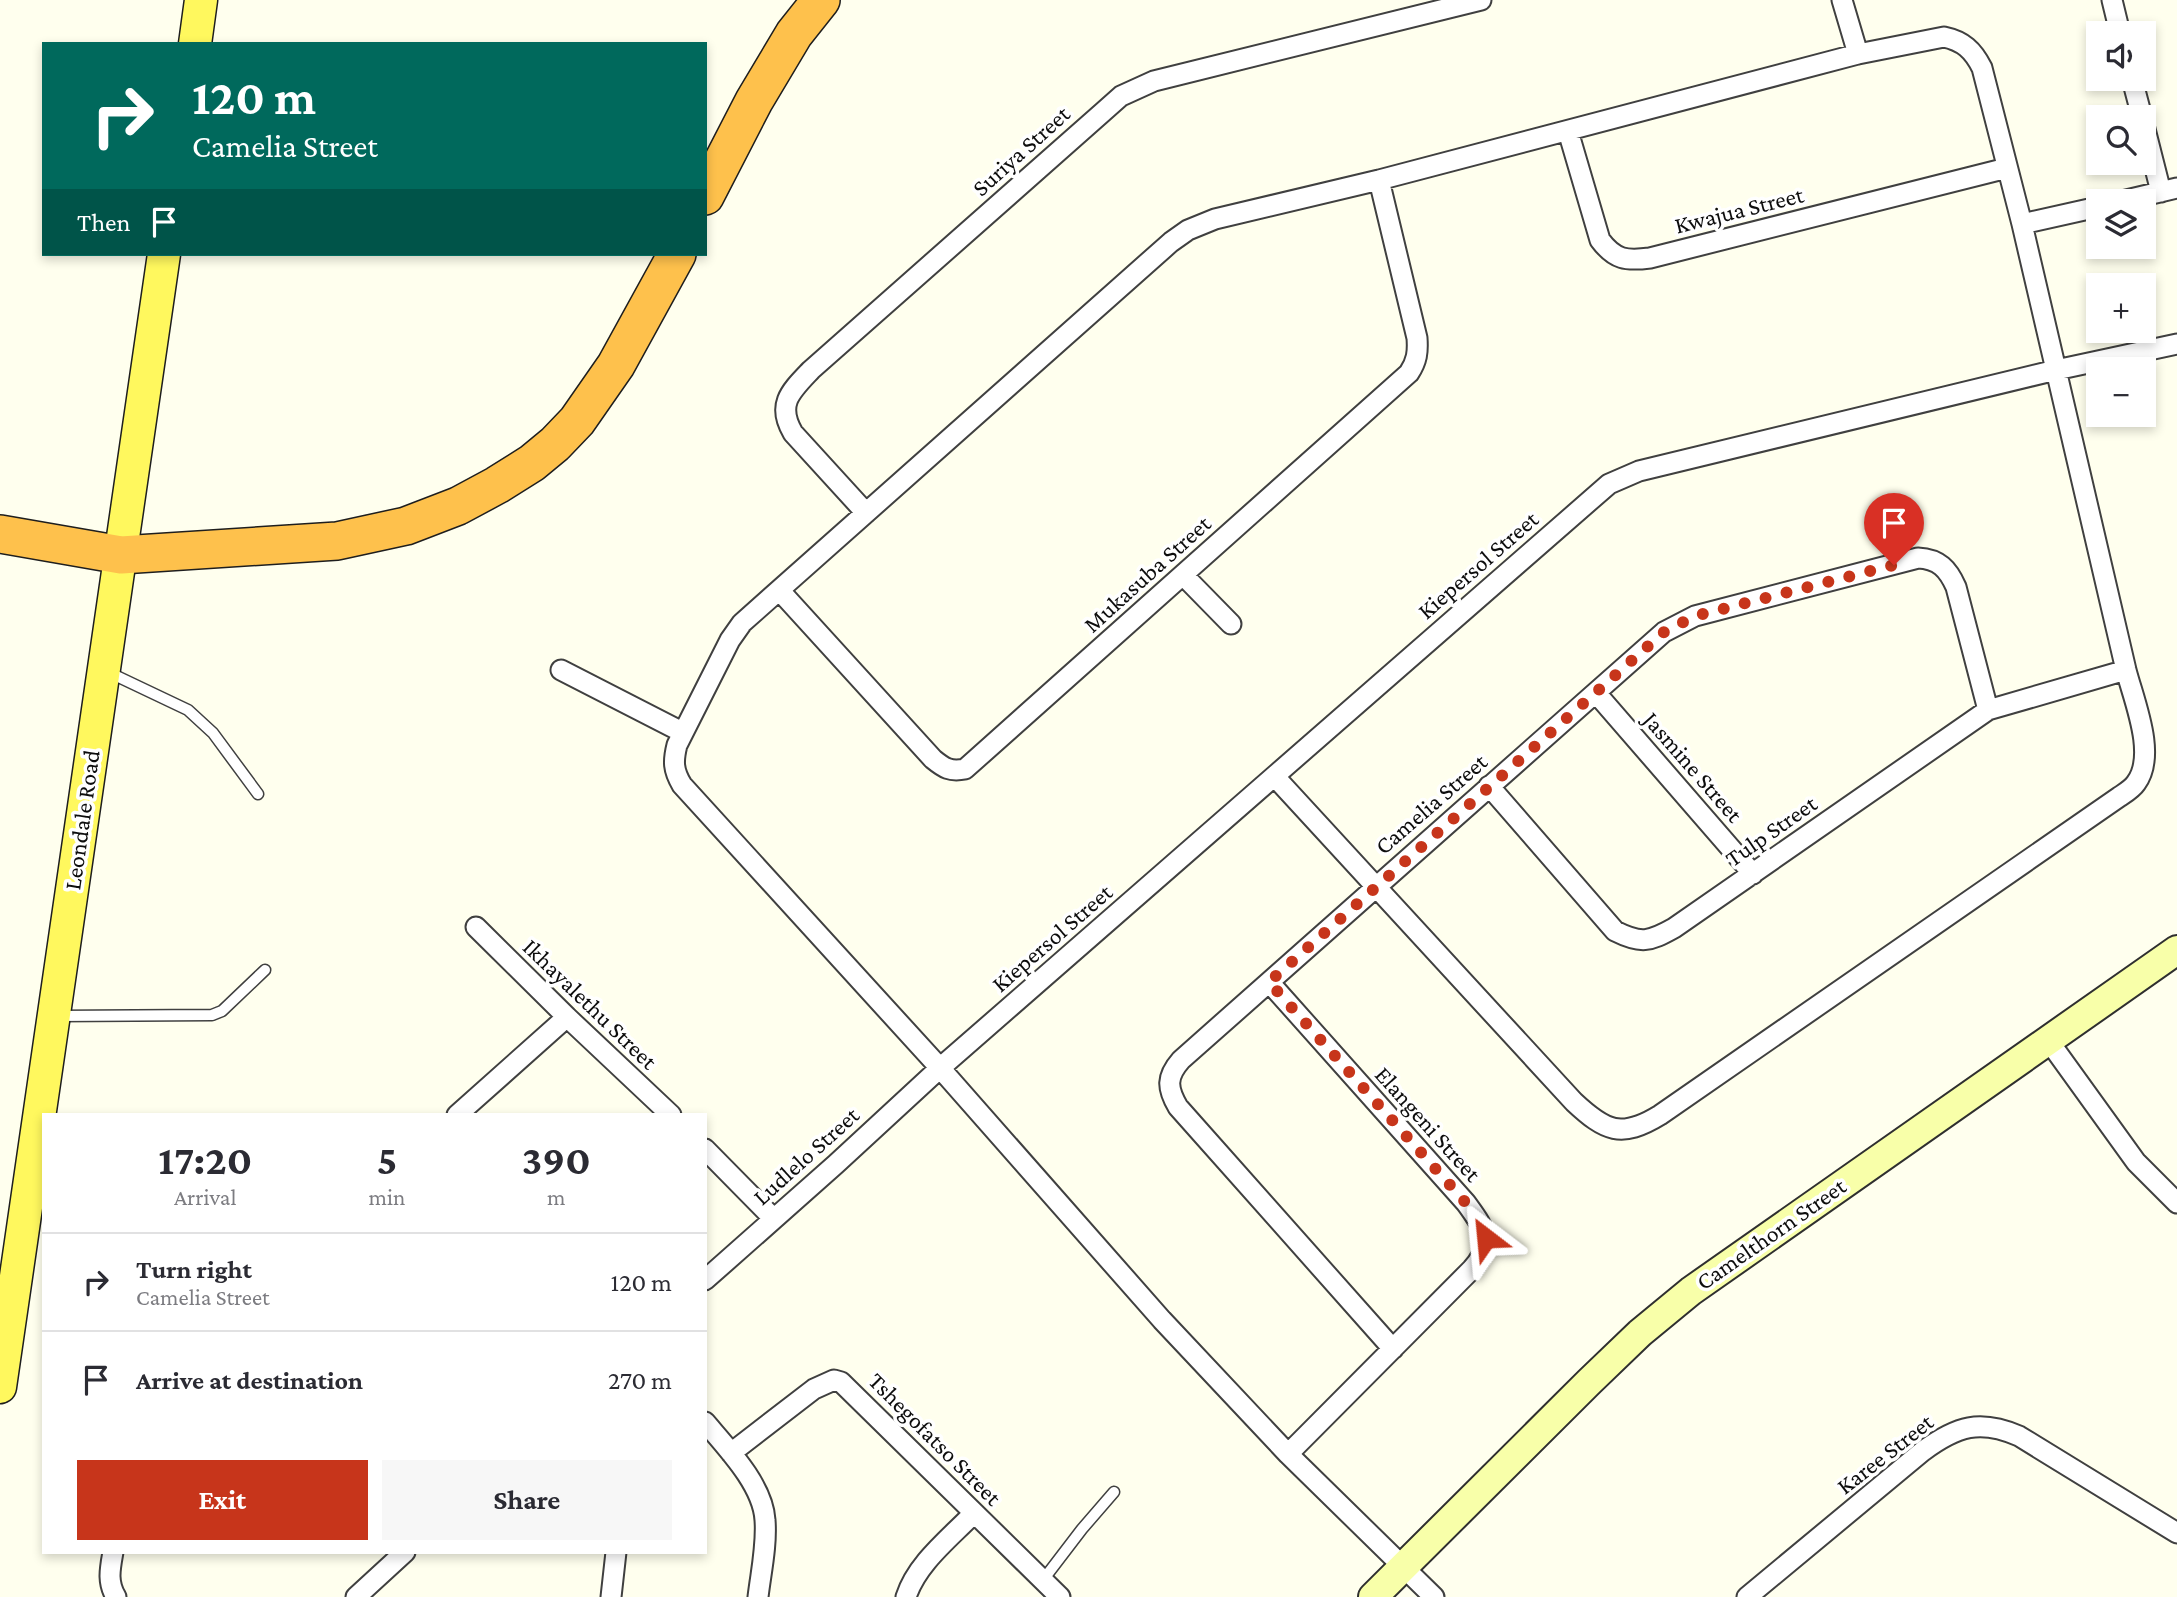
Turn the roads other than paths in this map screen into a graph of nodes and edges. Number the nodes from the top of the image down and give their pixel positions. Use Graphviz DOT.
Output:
graph roads {
  1 [pos="201,0"];
  2 [pos="821,0"];
  3 [pos="1480,0"];
  4 [pos="1842,0"];
  5 [pos="2112,0"];
  6 [pos="2117,21"];
  7 [pos="195,42"];
  8 [pos="1858,54"];
  9 [pos="1568,131"];
  10 [pos="2156,156"];
  11 [pos="2007,168"];
  12 [pos="1379,180"];
  13 [pos="2169,190"];
  14 [pos="707,192"];
  15 [pos="2086,210"];
  16 [pos="2022,224"];
  17 [pos="164,256"];
  18 [pos="676,256"];
  19 [pos="2177,344"];
  20 [pos="2056,370"];
  21 [pos="866,513"];
  22 [pos="0,534"];
  23 [pos="121,555"];
  24 [pos="1183,575"];
  25 [pos="780,591"];
  26 [pos="1231,624"];
  27 [pos="561,670"];
  28 [pos="2126,670"];
  29 [pos="104,671"];
  30 [pos="1596,693"];
  31 [pos="1988,710"];
  32 [pos="682,732"];
  33 [pos="1275,777"];
  34 [pos="1489,786"];
  35 [pos="258,794"];
  36 [pos="1753,874"];
  37 [pos="1375,887"];
  38 [pos="476,928"];
  39 [pos="2177,950"];
  40 [pos="265,970"];
  41 [pos="1269,982"];
  42 [pos="53,1017"];
  43 [pos="567,1017"];
  44 [pos="2048,1040"];
  45 [pos="940,1068"];
  46 [pos="663,1112"];
  47 [pos="459,1113"];
  48 [pos="707,1151"];
  49 [pos="2177,1203"];
  50 [pos="773,1218"];
  51 [pos="707,1278"];
  52 [pos="1393,1349"];
  53 [pos="0,1387"];
  54 [pos="707,1424"];
  55 [pos="731,1453"];
  56 [pos="1288,1454"];
  57 [pos="1114,1492"];
  58 [pos="974,1513"];
  59 [pos="2177,1533"];
  60 [pos="113,1554"];
  61 [pos="403,1554"];
  62 [pos="616,1554"];
  63 [pos="1403,1566"];
  64 [pos="1043,1580"];
  65 [pos="116,1597"];
  66 [pos="356,1597"];
  67 [pos="611,1597"];
  68 [pos="758,1597"];
  69 [pos="906,1597"];
  70 [pos="1060,1597"];
  71 [pos="1373,1597"];
  72 [pos="1434,1597"];
  73 [pos="1748,1597"];
  1 -- 7 [label="main road"];
  2 -- 14 [label="highway"];
  3 -- 21 [label="street, Suriya Street"];
  4 -- 8 [label="street"];
  5 -- 6 [label="street"];
  8 -- 9 [label="street"];
  8 -- 11 [label="street"];
  9 -- 11 [label="street, Kwajua Street"];
  9 -- 12 [label="street"];
  10 -- 13 [label="street"];
  11 -- 16 [label="street"];
  12 -- 21 [label="street"];
  12 -- 24 [label="street, Mukasuba Street"];
  15 -- 16 [label="street"];
  16 -- 20 [label="street"];
  17 -- 23 [label="main road, Leondale Road"];
  18 -- 23 [label="highway"];
  19 -- 20 [label="street, Kiepersol Street"];
  20 -- 28 [label="street"];
  20 -- 33 [label="street, Kiepersol Street"];
  21 -- 25 [label="street"];
  22 -- 23 [label="highway"];
  23 -- 29 [label="main road, Leondale Road"];
  24 -- 25 [label="street, Mukasuba Street"];
  24 -- 26 [label="street"];
  25 -- 32 [label="street"];
  27 -- 32 [label="street"];
  28 -- 31 [label="street, Tulp Street"];
  28 -- 37 [label="street"];
  29 -- 35 [label="lane"];
  29 -- 42 [label="main road, Leondale Road"];
  30 -- 31 [label="street, Camelia Street"];
  30 -- 34 [label="street, Camelia Street"];
  30 -- 36 [label="street, Jasmine Street"];
  31 -- 36 [label="street, Tulp Street"];
  32 -- 45 [label="street"];
  33 -- 37 [label="street"];
  33 -- 45 [label="street, Kiepersol Street"];
  34 -- 36 [label="street, Tulp Street"];
  34 -- 37 [label="street, Camelia Street"];
  37 -- 41 [label="street, Camelia Street"];
  38 -- 43 [label="street, Ikhayalethu Street"];
  39 -- 44 [label="street, Camelthorn Street"];
  40 -- 42 [label="lane"];
  41 -- 52 [label="street, Elangeni Street"];
  41 -- 52 [label="street, Camelia Street"];
  42 -- 53 [label="main road, Leondale Road"];
  43 -- 46 [label="street, Ikhayalethu Street"];
  43 -- 47 [label="street"];
  44 -- 49 [label="street"];
  44 -- 63 [label="street, Camelthorn Street"];
  45 -- 50 [label="street, Ludlelo Street"];
  45 -- 56 [label="street"];
  48 -- 50 [label="street"];
  50 -- 51 [label="street, Ludlelo Street"];
  52 -- 56 [label="street, Elangeni Street"];
  54 -- 55 [label="street"];
  55 -- 58 [label="street, Tshegofatso Street"];
  55 -- 68 [label="street"];
  56 -- 63 [label="street"];
  57 -- 64 [label="lane"];
  58 -- 64 [label="street, Tshegofatso Street"];
  58 -- 69 [label="street"];
  59 -- 73 [label="street, Karee Street"];
  60 -- 65 [label="street"];
  61 -- 66 [label="street"];
  62 -- 67 [label="street"];
  63 -- 71 [label="street, Camelthorn Street"];
  63 -- 72 [label="street"];
  64 -- 70 [label="street, Tshegofatso Street"];
}
